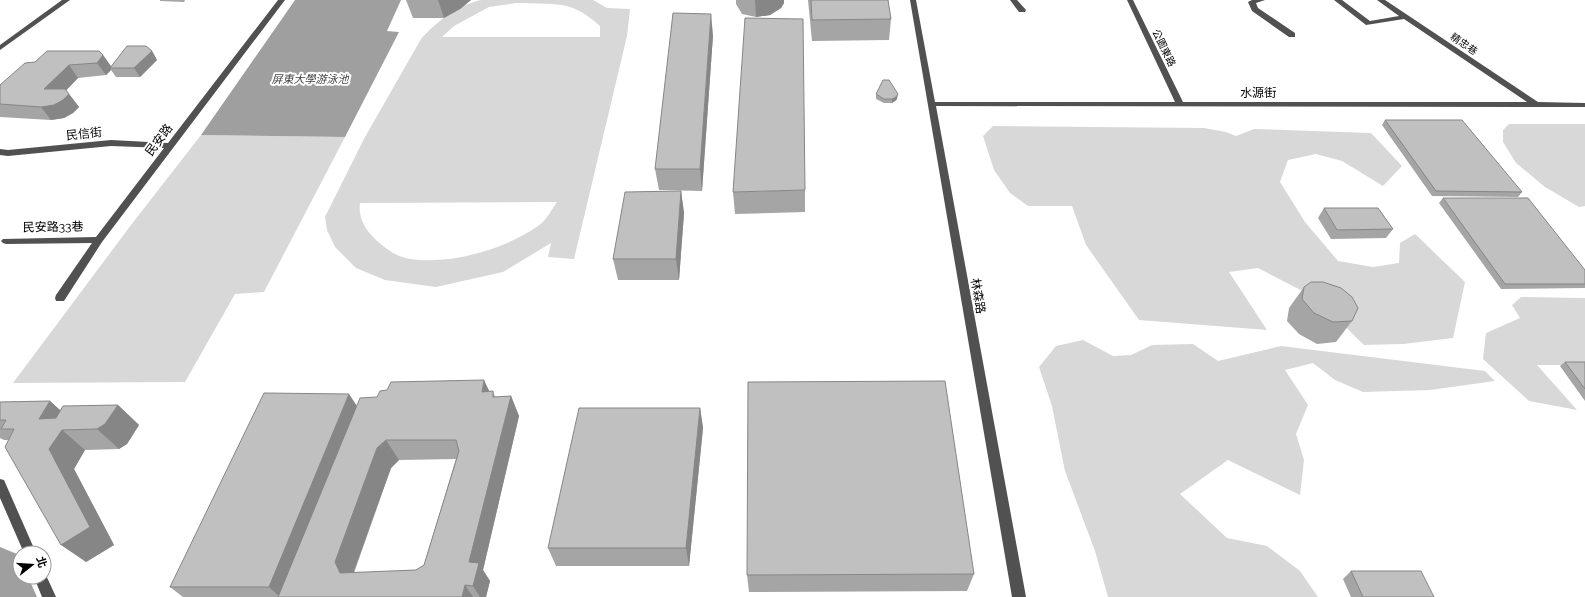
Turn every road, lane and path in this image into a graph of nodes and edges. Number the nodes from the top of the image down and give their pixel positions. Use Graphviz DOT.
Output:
graph roads {
  1 [pos="67,0"];
  2 [pos="282,0"];
  3 [pos="913,0"];
  4 [pos="1013,0"];
  5 [pos="1130,0"];
  6 [pos="1262,0"];
  7 [pos="1337,0"];
  8 [pos="1380,0"];
  9 [pos="1022,10"];
  10 [pos="1404,16"];
  11 [pos="1292,35"];
  12 [pos="0,48"];
  13 [pos="931,104"];
  14 [pos="1180,105"];
  15 [pos="1536,105"];
  16 [pos="1585,105"];
  17 [pos="170,146"];
  18 [pos="4,152"];
  19 [pos="0,159"];
  20 [pos="99,240"];
  21 [pos="6,241"];
  22 [pos="60,298"];
  23 [pos="0,484"];
  24 [pos="27,545"];
  25 [pos="44,585"];
  26 [pos="49,597"];
  27 [pos="1018,597"];
  1 -- 12 [label="street"];
  2 -- 17 [label="street, 民安路"];
  3 -- 13 [label="street, 林森路"];
  4 -- 9 [label="street"];
  5 -- 14 [label="street, 公園東路"];
  6 -- 11 [label="street"];
  7 -- 10 [label="street"];
  8 -- 10 [label="street, 精忠巷"];
  10 -- 15 [label="street, 精忠巷"];
  13 -- 14 [label="street, 水源街"];
  13 -- 27 [label="street, 林森路"];
  14 -- 15 [label="street, 水源街"];
  15 -- 16 [label="street, 水源街"];
  17 -- 18 [label="street, 民信街"];
  17 -- 20 [label="street, 民安路"];
  18 -- 19 [label="street"];
  20 -- 21 [label="street, 民安路33巷"];
  20 -- 22 [label="street, 民安路"];
  23 -- 24 [label="street"];
  25 -- 26 [label="street"];
}
